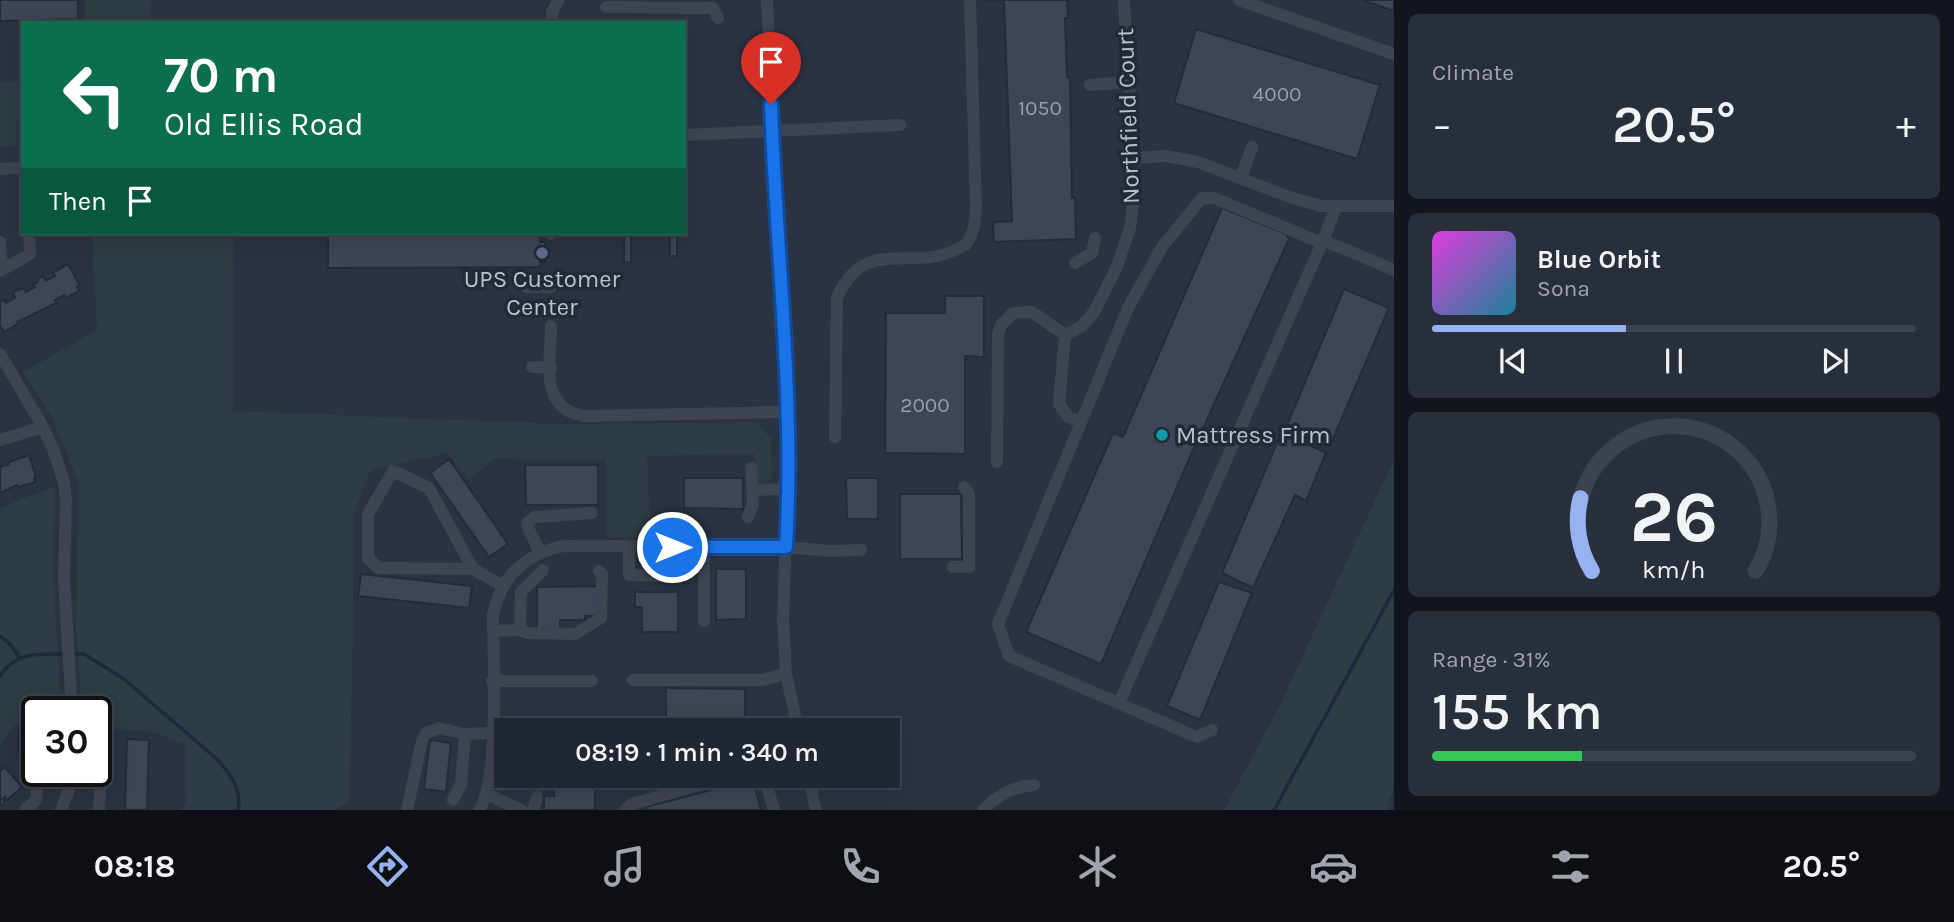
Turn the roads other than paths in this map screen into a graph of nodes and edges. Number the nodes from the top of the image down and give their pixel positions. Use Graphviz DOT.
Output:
graph roads {
  1 [pos="559,0"];
  2 [pos="767,0"];
  3 [pos="970,0"];
  4 [pos="1124,0"];
  5 [pos="1239,0"];
  6 [pos="606,7"];
  7 [pos="548,16"];
  8 [pos="718,18"];
  9 [pos="1394,54"];
  10 [pos="1129,82"];
  11 [pos="1090,85"];
  12 [pos="900,125"];
  13 [pos="772,131"];
  14 [pos="686,135"];
  15 [pos="1252,147"];
  16 [pos="1134,158"];
  17 [pos="21,168"];
  18 [pos="0,169"];
  19 [pos="1241,178"];
  20 [pos="1394,206"];
  21 [pos="1336,207"];
  22 [pos="29,235"];
  23 [pos="1096,238"];
  24 [pos="1323,241"];
  25 [pos="0,242"];
  26 [pos="1075,263"];
  27 [pos="2,270"];
  28 [pos="1394,270"];
  29 [pos="526,287"];
  30 [pos="551,288"];
  31 [pos="551,326"];
  32 [pos="1065,335"];
  33 [pos="0,354"];
  34 [pos="532,368"];
  35 [pos="551,368"];
  36 [pos="788,412"];
  37 [pos="1081,422"];
  38 [pos="43,427"];
  39 [pos="835,437"];
  40 [pos="0,440"];
  41 [pos="997,462"];
  42 [pos="751,468"];
  43 [pos="964,487"];
  44 [pos="789,489"];
  45 [pos="752,490"];
  46 [pos="592,513"];
  47 [pos="748,517"];
  48 [pos="674,519"];
  49 [pos="629,547"];
  50 [pos="672,547"];
  51 [pos="704,547"];
  52 [pos="786,547"];
  53 [pos="861,550"];
  54 [pos="540,552"];
  55 [pos="953,567"];
  56 [pos="473,569"];
  57 [pos="543,570"];
  58 [pos="598,571"];
  59 [pos="503,586"];
  60 [pos="704,621"];
  61 [pos="520,630"];
  62 [pos="493,631"];
  63 [pos="786,673"];
  64 [pos="633,680"];
  65 [pos="492,681"];
  66 [pos="592,681"];
  67 [pos="71,696"];
  68 [pos="1119,703"];
  69 [pos="795,718"];
  70 [pos="1212,730"];
  71 [pos="492,733"];
  72 [pos="466,734"];
  73 [pos="1034,785"];
  74 [pos="38,787"];
  75 [pos="68,787"];
  76 [pos="100,787"];
  77 [pos="689,788"];
  78 [pos="767,788"];
  79 [pos="811,788"];
  80 [pos="487,794"];
  81 [pos="453,800"];
  82 [pos="24,810"];
  83 [pos="61,810"];
  84 [pos="99,810"];
  85 [pos="407,810"];
  86 [pos="479,810"];
  87 [pos="521,810"];
  88 [pos="625,810"];
  89 [pos="774,810"];
  90 [pos="816,810"];
  91 [pos="983,810"];
  1 -- 7 [label="street"];
  2 -- 13 [label="street"];
  3 -- 39 [label="street"];
  4 -- 10 [label="street, Northfield Court"];
  5 -- 9 [label="street"];
  6 -- 8 [label="street"];
  10 -- 11 [label="street"];
  10 -- 16 [label="street, Northfield Court"];
  12 -- 13 [label="street"];
  13 -- 14 [label="street"];
  13 -- 36 [label="street"];
  15 -- 19 [label="street"];
  16 -- 19 [label="street"];
  16 -- 32 [label="street, Northfield Court"];
  17 -- 18 [label="street"];
  19 -- 21 [label="street"];
  20 -- 21 [label="street"];
  21 -- 24 [label="street"];
  22 -- 27 [label="street"];
  23 -- 26 [label="street"];
  24 -- 28 [label="street"];
  24 -- 37 [label="street"];
  24 -- 68 [label="street"];
  25 -- 27 [label="street"];
  29 -- 30 [label="street"];
  31 -- 35 [label="street"];
  32 -- 37 [label="street"];
  32 -- 41 [label="street"];
  33 -- 38 [label="street"];
  34 -- 35 [label="street"];
  35 -- 36 [label="street"];
  36 -- 44 [label="street"];
  37 -- 68 [label="street"];
  38 -- 40 [label="street"];
  38 -- 67 [label="street"];
  42 -- 45 [label="street"];
  43 -- 55 [label="street"];
  44 -- 45 [label="street"];
  44 -- 52 [label="street"];
  45 -- 47 [label="street"];
  46 -- 54 [label="street"];
  48 -- 50 [label="street"];
  49 -- 50 [label="street"];
  49 -- 50 [label="street"];
  49 -- 54 [label="street"];
  50 -- 51 [label="street"];
  51 -- 52 [label="street"];
  51 -- 60 [label="street"];
  52 -- 53 [label="street"];
  52 -- 63 [label="street"];
  54 -- 59 [label="street"];
  56 -- 56 [label="street"];
  56 -- 59 [label="street"];
  57 -- 61 [label="street"];
  58 -- 61 [label="street"];
  59 -- 62 [label="street"];
  61 -- 62 [label="street"];
  62 -- 65 [label="street"];
  63 -- 64 [label="street"];
  63 -- 69 [label="street"];
  65 -- 66 [label="street"];
  65 -- 71 [label="street"];
  68 -- 70 [label="street"];
  71 -- 72 [label="street"];
  71 -- 80 [label="street"];
  72 -- 81 [label="street"];
  72 -- 85 [label="street"];
  73 -- 91 [label="street"];
  74 -- 82 [label="street"];
  75 -- 83 [label="street"];
  76 -- 84 [label="street"];
  77 -- 88 [label="street"];
  78 -- 89 [label="street"];
  79 -- 90 [label="street"];
  80 -- 86 [label="street"];
  80 -- 87 [label="street"];
}
